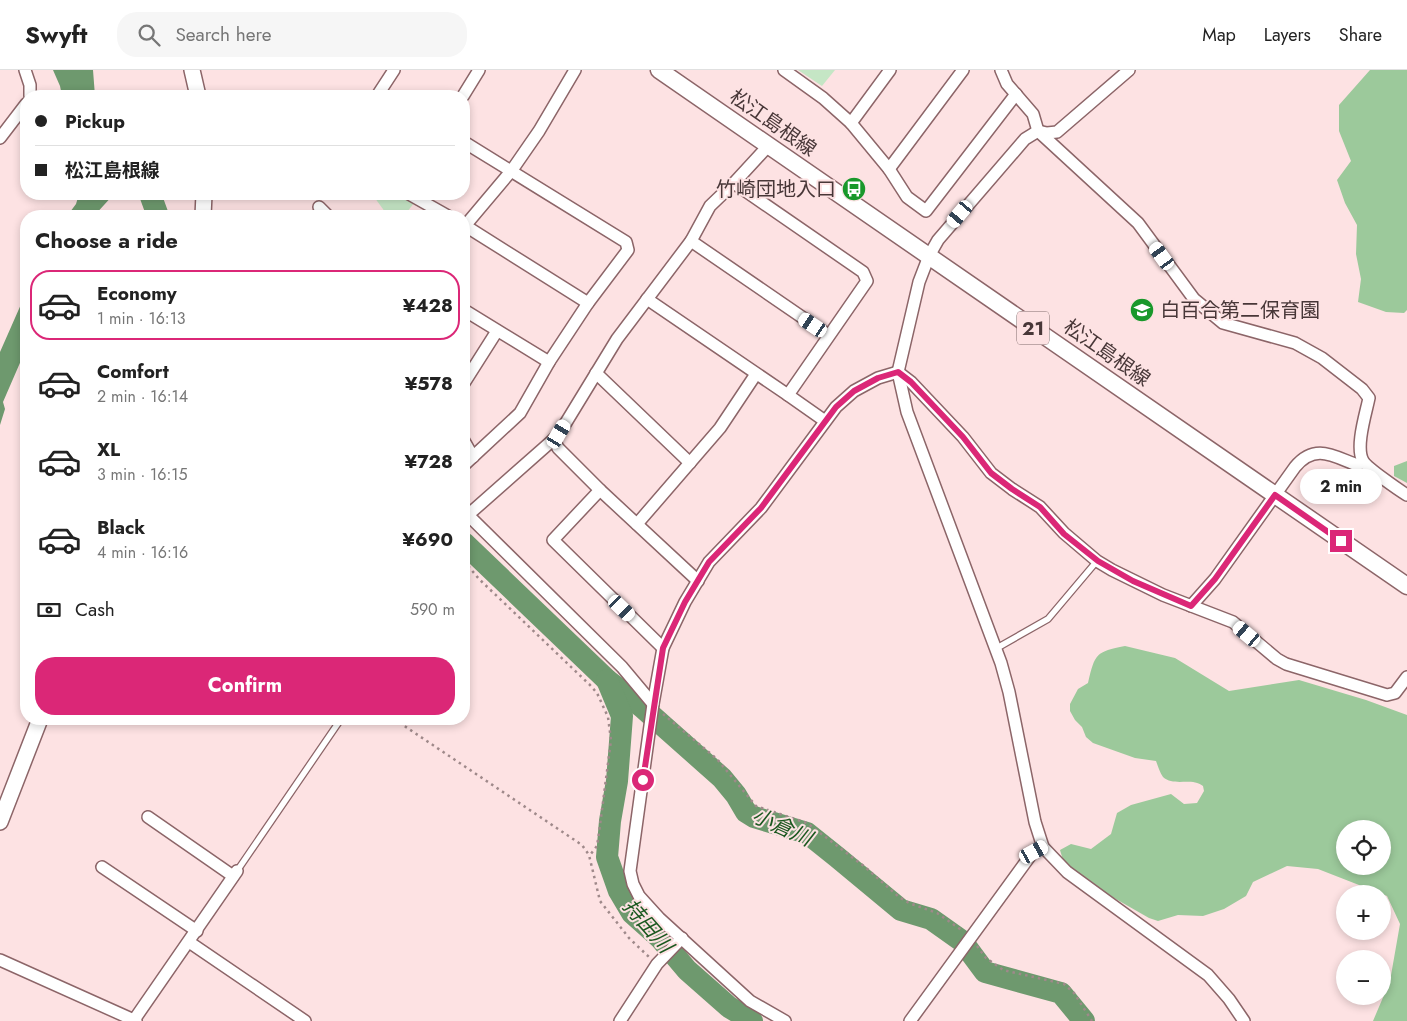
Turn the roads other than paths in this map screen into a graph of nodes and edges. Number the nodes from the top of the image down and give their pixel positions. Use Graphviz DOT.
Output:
graph roads {
  1 [pos="25,70"];
  2 [pos="192,70"];
  3 [pos="394,70"];
  4 [pos="479,70"];
  5 [pos="575,70"];
  6 [pos="659,70"];
  7 [pos="784,70"];
  8 [pos="890,70"];
  9 [pos="963,70"];
  10 [pos="1001,70"];
  11 [pos="1129,70"];
  12 [pos="30,90"];
  13 [pos="197,90"];
  14 [pos="381,90"];
  15 [pos="467,90"];
  16 [pos="1016,94"];
  17 [pos="20,112"];
  18 [pos="850,123"];
  19 [pos="1038,131"];
  20 [pos="0,138"];
  21 [pos="470,146"];
  22 [pos="769,146"];
  23 [pos="889,169"];
  24 [pos="512,170"];
  25 [pos="734,183"];
  26 [pos="420,200"];
  27 [pos="319,207"];
  28 [pos="322,210"];
  29 [pos="437,210"];
  30 [pos="470,219"];
  31 [pos="470,230"];
  32 [pos="691,241"];
  33 [pos="929,256"];
  34 [pos="647,299"];
  35 [pos="588,303"];
  36 [pos="470,314"];
  37 [pos="497,330"];
  38 [pos="828,335"];
  39 [pos="549,362"];
  40 [pos="898,372"];
  41 [pos="470,373"];
  42 [pos="596,373"];
  43 [pos="756,374"];
  44 [pos="788,395"];
  45 [pos="825,421"];
  46 [pos="554,439"];
  47 [pos="470,451"];
  48 [pos="473,456"];
  49 [pos="470,459"];
  50 [pos="1363,462"];
  51 [pos="690,463"];
  52 [pos="600,490"];
  53 [pos="1275,495"];
  54 [pos="1407,495"];
  55 [pos="470,510"];
  56 [pos="470,517"];
  57 [pos="637,524"];
  58 [pos="1098,561"];
  59 [pos="698,581"];
  60 [pos="1407,586"];
  61 [pos="1191,606"];
  62 [pos="663,648"];
  63 [pos="997,648"];
  64 [pos="1407,678"];
  65 [pos="653,706"];
  66 [pos="38,725"];
  67 [pos="337,725"];
  68 [pos="148,817"];
  69 [pos="0,822"];
  70 [pos="1043,847"];
  71 [pos="102,867"];
  72 [pos="235,874"];
  73 [pos="196,931"];
  74 [pos="680,939"];
  75 [pos="189,942"];
  76 [pos="0,960"];
  77 [pos="131,1020"];
  78 [pos="305,1021"];
  79 [pos="620,1021"];
  80 [pos="785,1021"];
  81 [pos="910,1021"];
  82 [pos="1244,1021"];
  1 -- 12 [label="street"];
  2 -- 13 [label="street"];
  3 -- 14 [label="street"];
  4 -- 15 [label="street"];
  5 -- 24 [label="street"];
  6 -- 22 [label="main road, 松江島根線 / 21"];
  7 -- 18 [label="street"];
  8 -- 18 [label="street"];
  9 -- 23 [label="street"];
  10 -- 16 [label="street"];
  11 -- 19 [label="street"];
  16 -- 19 [label="street"];
  16 -- 23 [label="street"];
  17 -- 20 [label="street"];
  18 -- 23 [label="street"];
  19 -- 33 [label="street"];
  19 -- 50 [label="street"];
  21 -- 24 [label="street"];
  22 -- 25 [label="street"];
  22 -- 33 [label="main road, 松江島根線 / 21"];
  24 -- 30 [label="street"];
  24 -- 35 [label="street"];
  25 -- 32 [label="street"];
  25 -- 38 [label="street"];
  26 -- 29 [label="street"];
  27 -- 28 [label="street"];
  31 -- 35 [label="street"];
  32 -- 34 [label="street"];
  32 -- 38 [label="street"];
  33 -- 40 [label="street"];
  33 -- 53 [label="main road, 松江島根線 / 21"];
  34 -- 42 [label="street"];
  34 -- 43 [label="street"];
  35 -- 39 [label="street"];
  36 -- 37 [label="street"];
  37 -- 39 [label="street"];
  37 -- 41 [label="street"];
  38 -- 44 [label="street"];
  39 -- 48 [label="street"];
  40 -- 45 [label="street"];
  40 -- 58 [label="street"];
  40 -- 63 [label="street"];
  42 -- 46 [label="street"];
  42 -- 51 [label="street"];
  43 -- 44 [label="street"];
  43 -- 51 [label="street"];
  44 -- 45 [label="street"];
  45 -- 59 [label="street"];
  46 -- 52 [label="street"];
  46 -- 55 [label="street"];
  47 -- 48 [label="street"];
  48 -- 49 [label="street"];
  50 -- 53 [label="street"];
  50 -- 54 [label="street"];
  51 -- 57 [label="street"];
  52 -- 57 [label="street"];
  52 -- 62 [label="street"];
  53 -- 60 [label="main road, 松江島根線 / 21"];
  53 -- 61 [label="street"];
  56 -- 65 [label="street"];
  57 -- 59 [label="street"];
  58 -- 61 [label="street"];
  58 -- 63 [label="lane"];
  59 -- 62 [label="street"];
  61 -- 64 [label="street"];
  62 -- 65 [label="street"];
  63 -- 70 [label="street"];
  65 -- 74 [label="street"];
  66 -- 69 [label="street"];
  67 -- 72 [label="lane"];
  68 -- 72 [label="street"];
  70 -- 81 [label="street"];
  70 -- 82 [label="street"];
  71 -- 73 [label="street"];
  72 -- 73 [label="street"];
  73 -- 75 [label="street"];
  74 -- 79 [label="street"];
  74 -- 80 [label="street"];
  75 -- 77 [label="street"];
  75 -- 78 [label="street"];
  76 -- 77 [label="street"];
}
